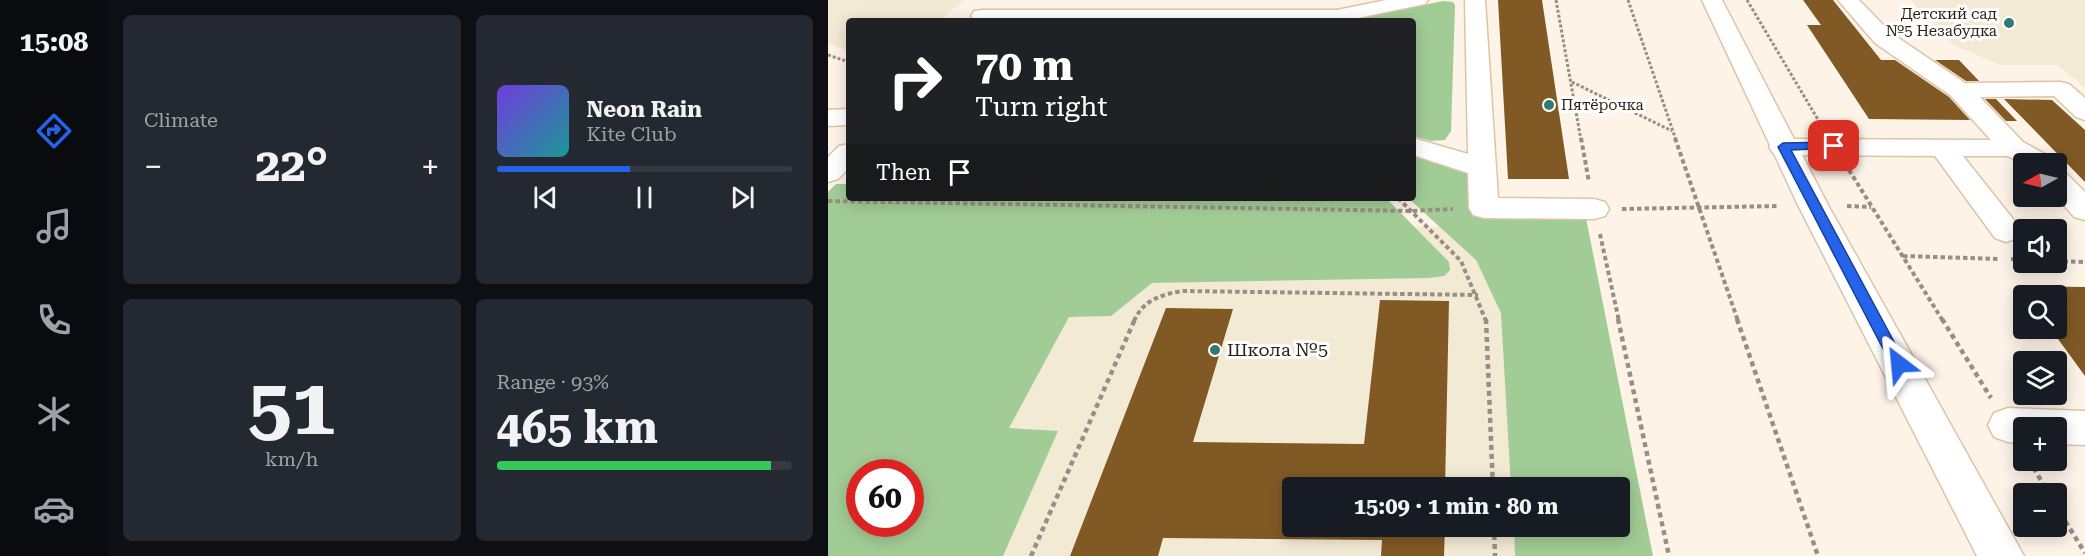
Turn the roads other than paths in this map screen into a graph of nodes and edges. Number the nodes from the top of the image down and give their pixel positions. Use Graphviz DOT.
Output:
graph roads {
  1 [pos="998,0"];
  2 [pos="1418,0"];
  3 [pos="1475,0"];
  4 [pos="1712,0"];
  5 [pos="1848,0"];
  6 [pos="1339,12"];
  7 [pos="980,18"];
  8 [pos="1030,18"];
  9 [pos="1959,90"];
  10 [pos="2085,112"];
  11 [pos="846,117"];
  12 [pos="828,118"];
  13 [pos="1416,147"];
  14 [pos="1783,147"];
  15 [pos="1942,147"];
  16 [pos="2013,148"];
  17 [pos="2022,153"];
  18 [pos="846,155"];
  19 [pos="1482,168"];
  20 [pos="828,173"];
  21 [pos="2067,191"];
  22 [pos="1594,209"];
  23 [pos="2085,210"];
  24 [pos="2006,231"];
  25 [pos="2008,425"];
  26 [pos="2085,428"];
  27 [pos="2001,556"];
  1 -- 7 [label="main road"];
  2 -- 6 [label="main road"];
  3 -- 19 [label="main road"];
  4 -- 14 [label="main road"];
  5 -- 9 [label="main road"];
  6 -- 8 [label="main road"];
  9 -- 10 [label="main road"];
  9 -- 16 [label="main road"];
  11 -- 12 [label="main road"];
  13 -- 19 [label="main road"];
  14 -- 15 [label="main road"];
  14 -- 27 [label="main road"];
  15 -- 16 [label="main road"];
  15 -- 24 [label="main road"];
  16 -- 17 [label="main road"];
  18 -- 20 [label="main road"];
  19 -- 22 [label="main road"];
  21 -- 23 [label="main road"];
  25 -- 26 [label="main road"];
}
